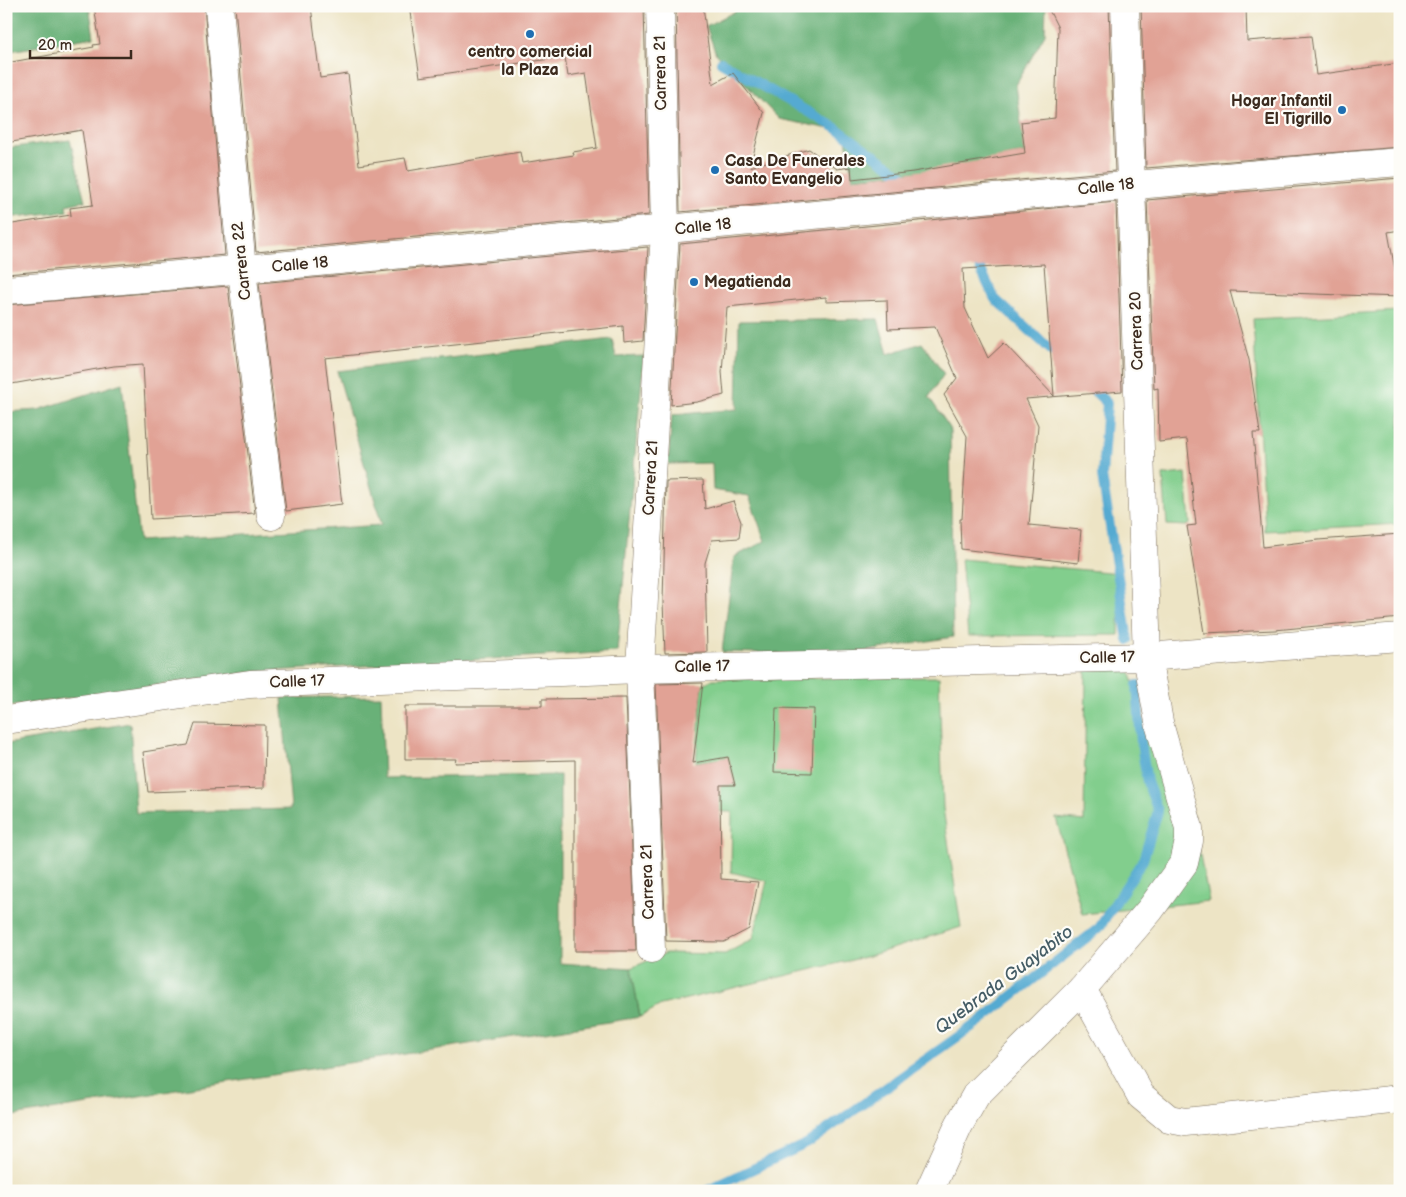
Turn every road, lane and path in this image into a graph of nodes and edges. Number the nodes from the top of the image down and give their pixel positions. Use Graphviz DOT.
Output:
graph roads {
  1 [pos="219,6"];
  2 [pos="660,6"];
  3 [pos="1125,6"];
  4 [pos="1400,162"];
  5 [pos="1131,184"];
  6 [pos="665,231"];
  7 [pos="242,270"];
  8 [pos="6,290"];
  9 [pos="271,516"];
  10 [pos="1400,637"];
  11 [pos="1146,657"];
  12 [pos="640,669"];
  13 [pos="6,720"];
  14 [pos="651,949"];
  15 [pos="1082,988"];
  16 [pos="1400,1099"];
  17 [pos="929,1191"];
  1 -- 7 [label="street, Carrera 22"];
  2 -- 6 [label="street, Carrera 21"];
  3 -- 5 [label="street, Carrera 20"];
  4 -- 5 [label="street, Calle 18"];
  5 -- 6 [label="street, Calle 18"];
  5 -- 11 [label="street, Carrera 20"];
  6 -- 7 [label="street, Calle 18"];
  6 -- 12 [label="street, Carrera 21"];
  7 -- 8 [label="street, Calle 18"];
  7 -- 9 [label="street, Carrera 22"];
  10 -- 11 [label="street, Calle 17"];
  11 -- 12 [label="street, Calle 17"];
  11 -- 15 [label="street, Carrera 20"];
  12 -- 13 [label="street, Calle 17"];
  12 -- 14 [label="street, Carrera 21"];
  15 -- 16 [label="street"];
  15 -- 17 [label="street, Carrera 20"];
}
